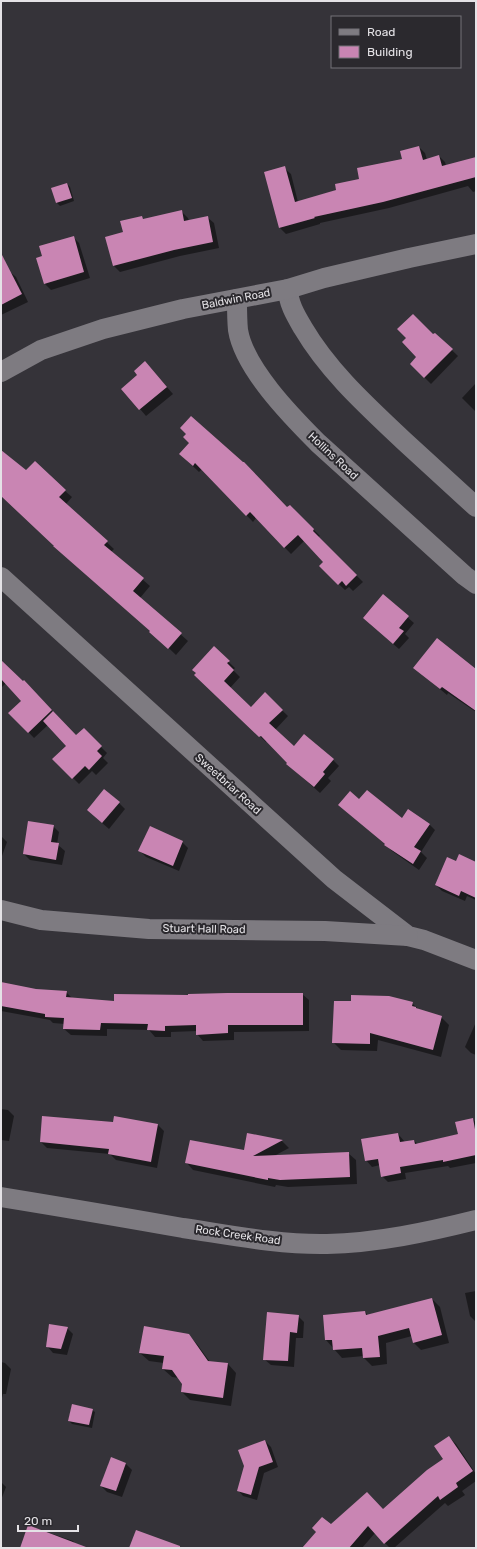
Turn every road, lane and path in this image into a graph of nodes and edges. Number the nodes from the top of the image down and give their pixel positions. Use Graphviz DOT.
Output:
graph roads {
  1 [pos="476,244"];
  2 [pos="288,289"];
  3 [pos="237,299"];
  4 [pos="1,372"];
  5 [pos="476,507"];
  6 [pos="1,577"];
  7 [pos="476,584"];
  8 [pos="1,910"];
  9 [pos="408,936"];
  10 [pos="476,960"];
  11 [pos="1,1197"];
  12 [pos="476,1220"];
  1 -- 2 [label="street, Baldwin Road"];
  2 -- 3 [label="street, Baldwin Road"];
  2 -- 5 [label="street"];
  3 -- 4 [label="street, Baldwin Road"];
  3 -- 7 [label="street, Hollins Road"];
  6 -- 9 [label="street, Sweetbriar Road"];
  8 -- 9 [label="street, Stuart Hall Road"];
  9 -- 10 [label="street, Sweetbriar Road"];
  11 -- 12 [label="street, Rock Creek Road"];
}
